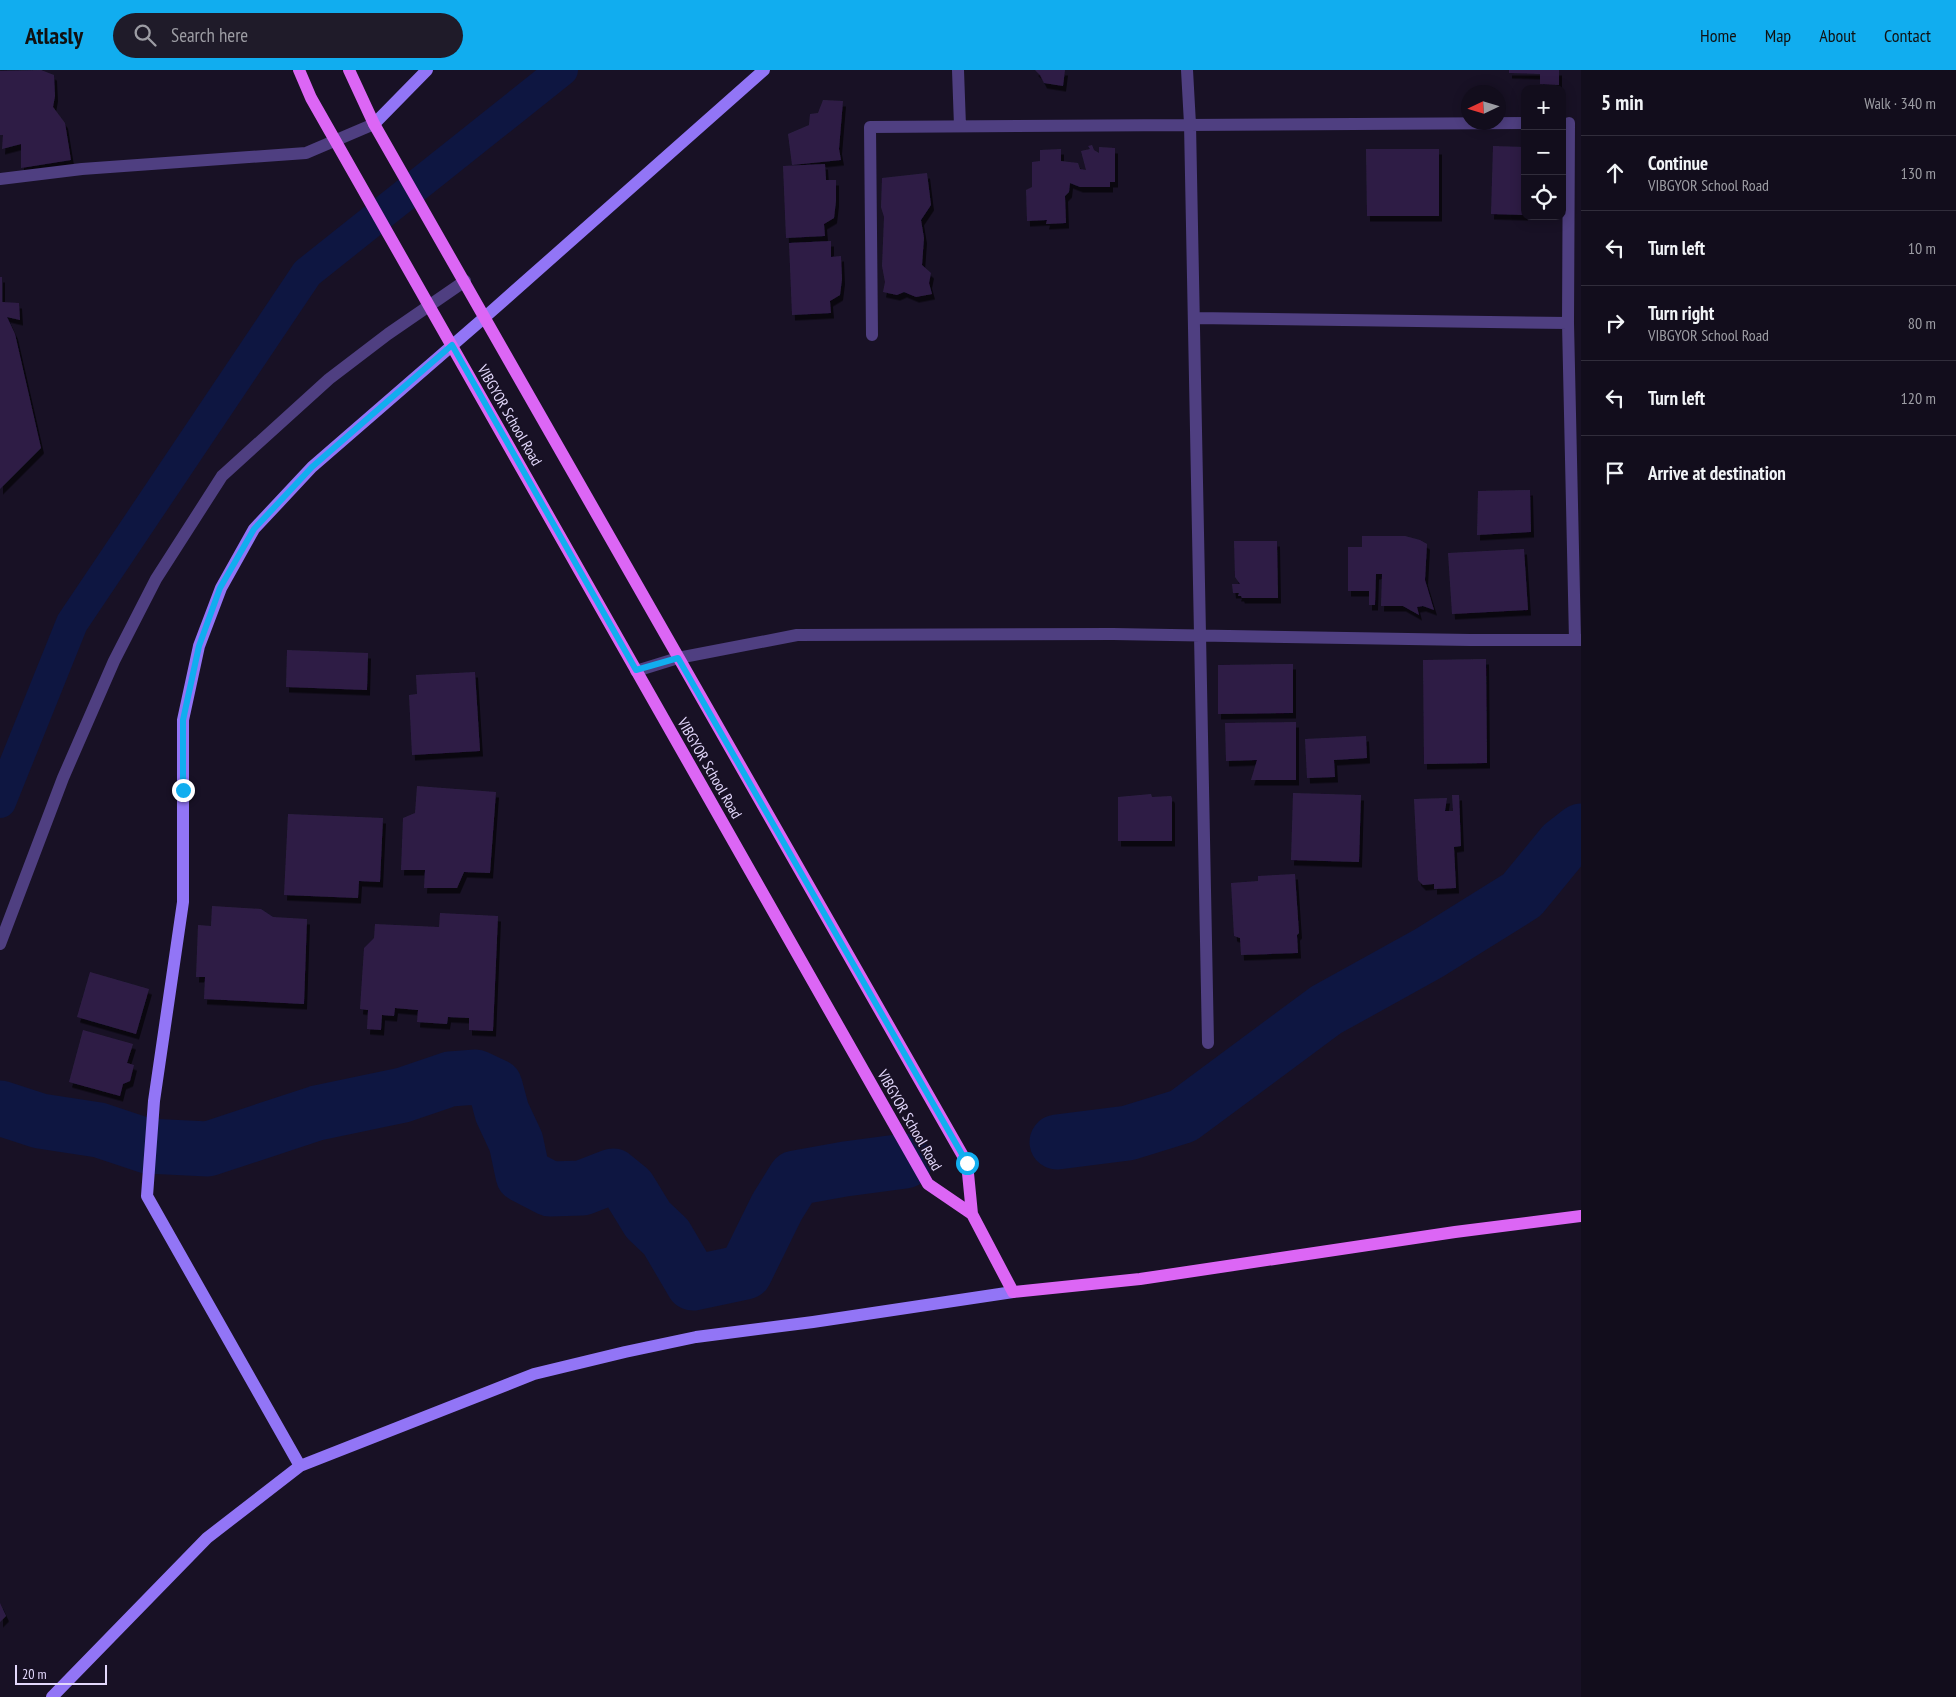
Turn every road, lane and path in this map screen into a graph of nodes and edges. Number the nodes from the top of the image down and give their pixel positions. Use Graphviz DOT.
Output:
graph roads {
  1 [pos="299,70"];
  2 [pos="349,70"];
  3 [pos="427,70"];
  4 [pos="764,70"];
  5 [pos="958,70"];
  6 [pos="1187,70"];
  7 [pos="1521,123"];
  8 [pos="1571,123"];
  9 [pos="374,124"];
  10 [pos="1190,124"];
  11 [pos="960,126"];
  12 [pos="336,142"];
  13 [pos="0,179"];
  14 [pos="462,276"];
  15 [pos="429,305"];
  16 [pos="485,317"];
  17 [pos="1194,318"];
  18 [pos="1568,323"];
  19 [pos="872,335"];
  20 [pos="452,345"];
  21 [pos="1200,636"];
  22 [pos="1578,640"];
  23 [pos="678,658"];
  24 [pos="636,670"];
  25 [pos="0,944"];
  26 [pos="1208,1043"];
  27 [pos="972,1214"];
  28 [pos="1581,1216"];
  29 [pos="1013,1292"];
  30 [pos="300,1466"];
  31 [pos="52,1697"];
  1 -- 12 [label="main road, VIBGYOR School Road"];
  2 -- 9 [label="main road, VIBGYOR School Road"];
  3 -- 9 [label="street"];
  4 -- 16 [label="street"];
  5 -- 11 [label="street"];
  6 -- 10 [label="street"];
  7 -- 10 [label="street"];
  8 -- 18 [label="street"];
  9 -- 12 [label="street"];
  9 -- 14 [label="main road, VIBGYOR School Road"];
  10 -- 11 [label="street"];
  10 -- 17 [label="street"];
  11 -- 19 [label="street"];
  12 -- 13 [label="street"];
  12 -- 15 [label="main road, VIBGYOR School Road"];
  14 -- 15 [label="street"];
  14 -- 16 [label="main road, VIBGYOR School Road"];
  15 -- 20 [label="main road, VIBGYOR School Road"];
  15 -- 25 [label="street"];
  16 -- 20 [label="street"];
  16 -- 23 [label="main road, VIBGYOR School Road"];
  17 -- 18 [label="street"];
  17 -- 21 [label="street"];
  18 -- 22 [label="street"];
  20 -- 24 [label="main road, VIBGYOR School Road"];
  20 -- 30 [label="street"];
  21 -- 22 [label="street"];
  21 -- 23 [label="street"];
  21 -- 26 [label="street"];
  23 -- 24 [label="street"];
  23 -- 27 [label="main road, VIBGYOR School Road"];
  24 -- 27 [label="main road, VIBGYOR School Road"];
  27 -- 29 [label="main road"];
  28 -- 29 [label="main road"];
  29 -- 30 [label="street"];
  30 -- 31 [label="street"];
}
